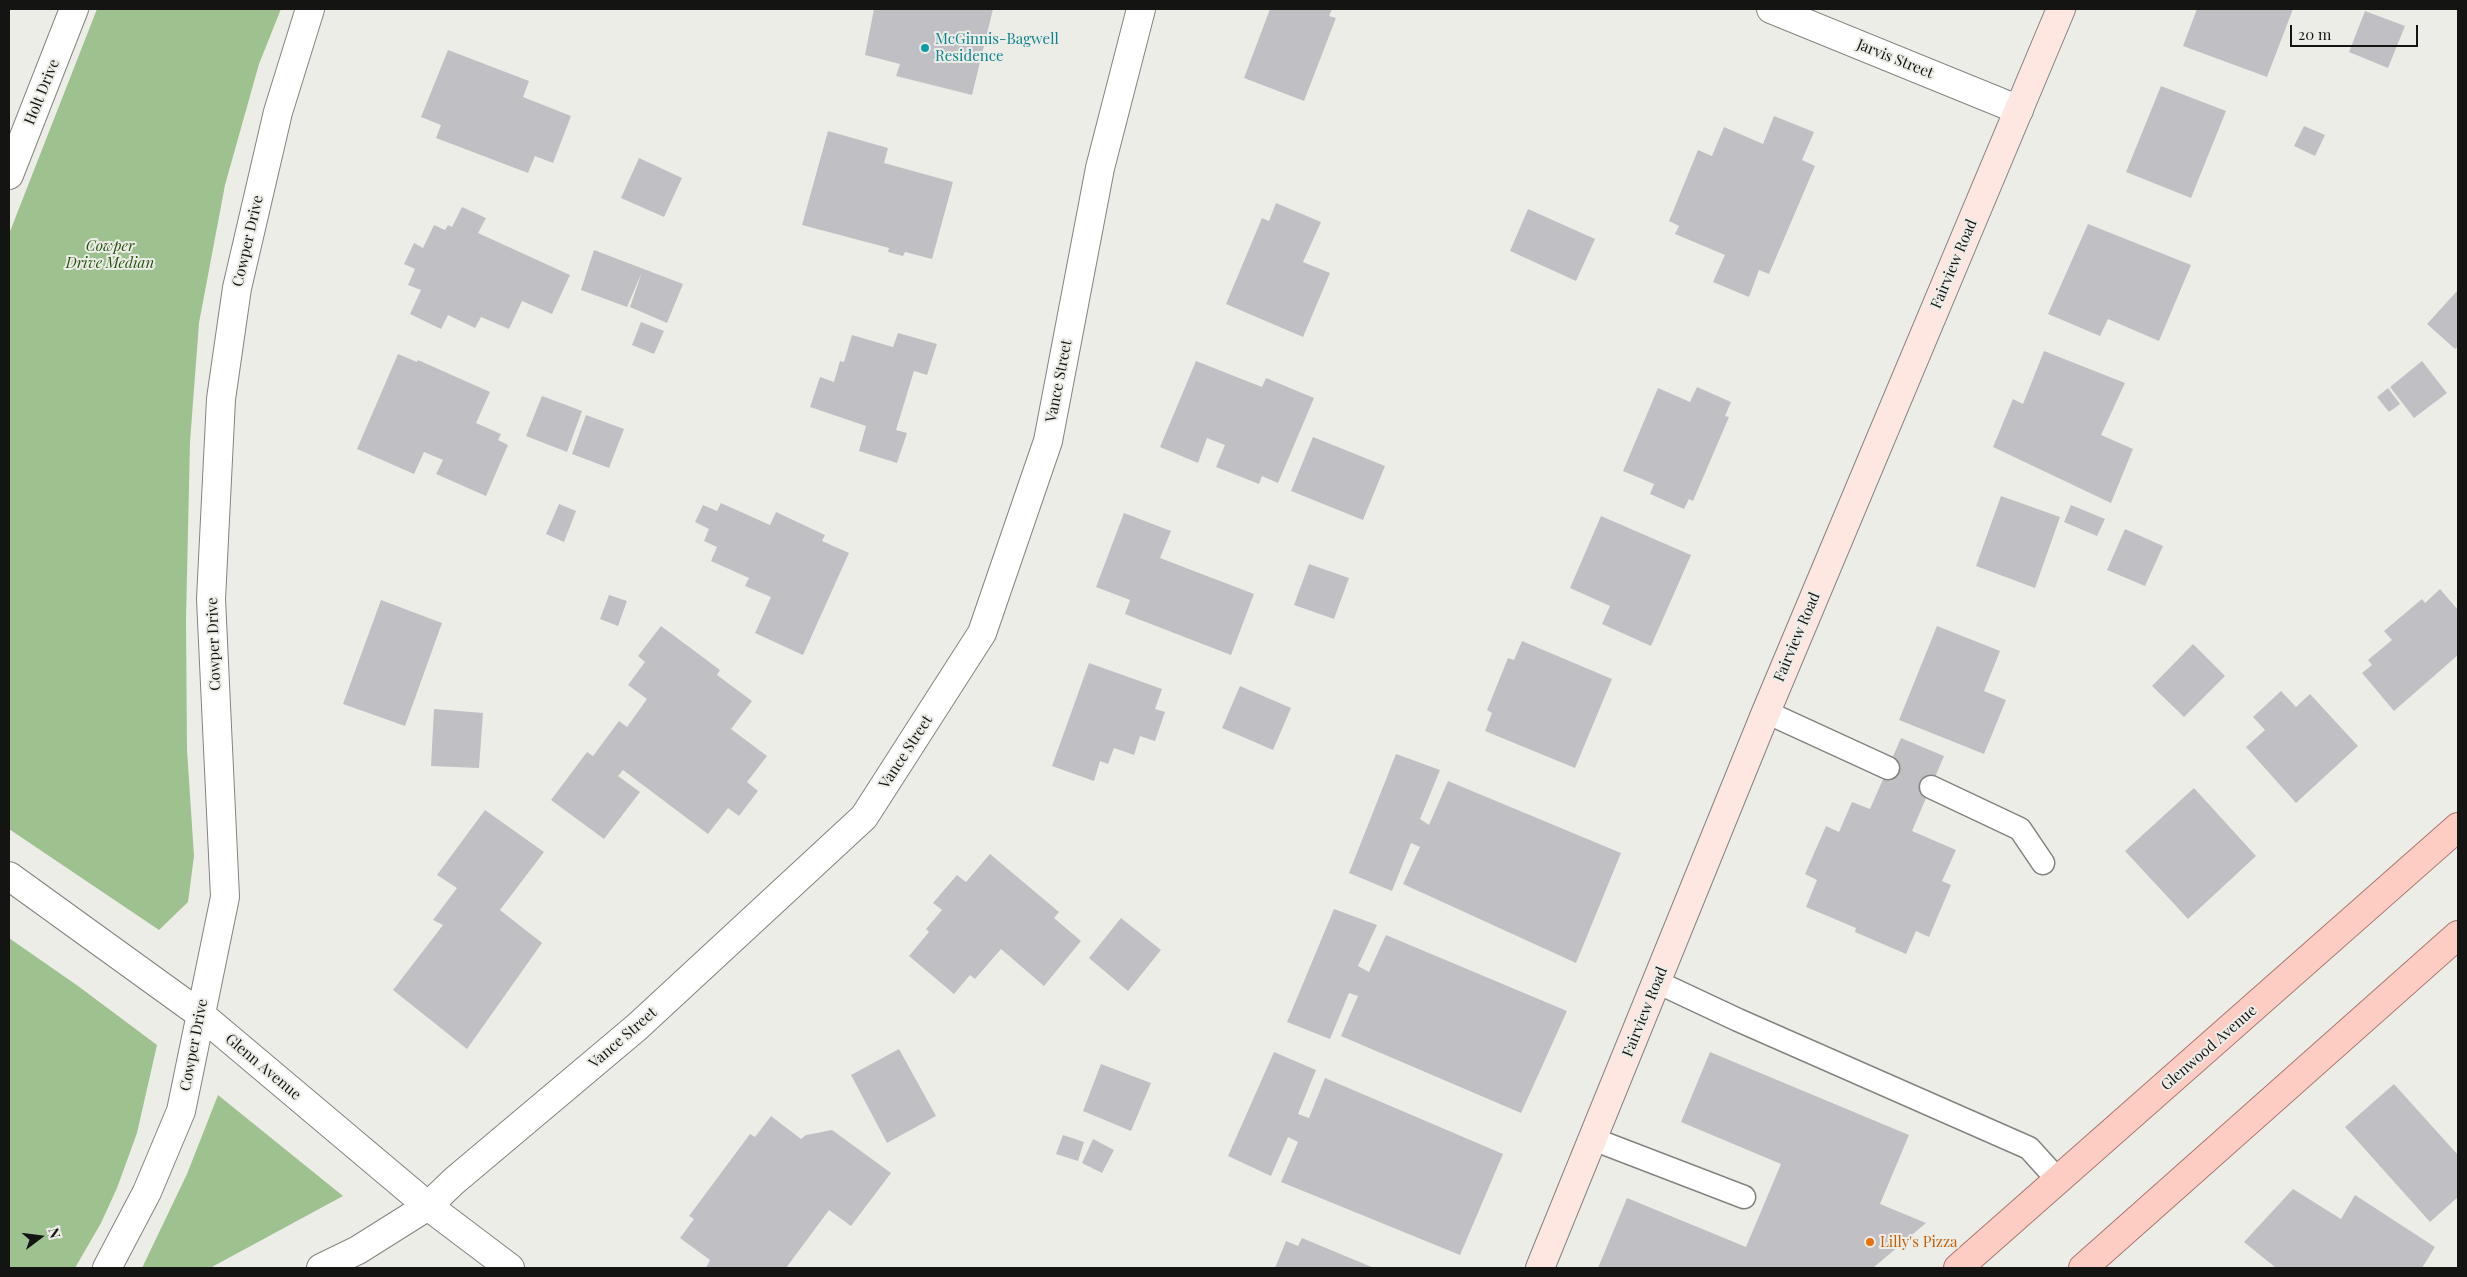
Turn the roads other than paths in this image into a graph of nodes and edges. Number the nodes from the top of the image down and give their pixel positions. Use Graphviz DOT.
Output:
graph roads {
  1 [pos="74,9"];
  2 [pos="310,9"];
  3 [pos="1141,9"];
  4 [pos="1771,9"];
  5 [pos="2061,9"];
  6 [pos="2018,110"];
  7 [pos="9,175"];
  8 [pos="1766,712"];
  9 [pos="1888,768"];
  10 [pos="1931,787"];
  11 [pos="2458,827"];
  12 [pos="2043,863"];
  13 [pos="9,876"];
  14 [pos="2458,934"];
  15 [pos="1657,982"];
  16 [pos="200,1014"];
  17 [pos="1593,1139"];
  18 [pos="2058,1180"];
  19 [pos="1744,1197"];
  20 [pos="428,1206"];
  21 [pos="107,1268"];
  22 [pos="321,1268"];
  23 [pos="510,1268"];
  24 [pos="1540,1268"];
  25 [pos="1958,1268"];
  26 [pos="2082,1268"];
  1 -- 7 [label="street, Holt Drive"];
  2 -- 16 [label="street, Cowper Drive"];
  3 -- 20 [label="street, Vance Street"];
  4 -- 6 [label="street, Jarvis Street"];
  5 -- 6 [label="street, Fairview Road"];
  6 -- 8 [label="street, Fairview Road"];
  8 -- 9 [label="lane"];
  8 -- 15 [label="street, Fairview Road"];
  10 -- 12 [label="lane"];
  11 -- 18 [label="main road, Glenwood Avenue"];
  13 -- 16 [label="street, Glenn Avenue"];
  14 -- 26 [label="main road"];
  15 -- 17 [label="street, Fairview Road"];
  15 -- 18 [label="lane"];
  16 -- 20 [label="street, Glenn Avenue"];
  16 -- 21 [label="street, Cowper Drive"];
  17 -- 19 [label="lane"];
  17 -- 24 [label="street, Fairview Road"];
  18 -- 25 [label="main road, Glenwood Avenue"];
  20 -- 22 [label="street, Vance Street"];
  20 -- 23 [label="street, Glenn Avenue"];
}
